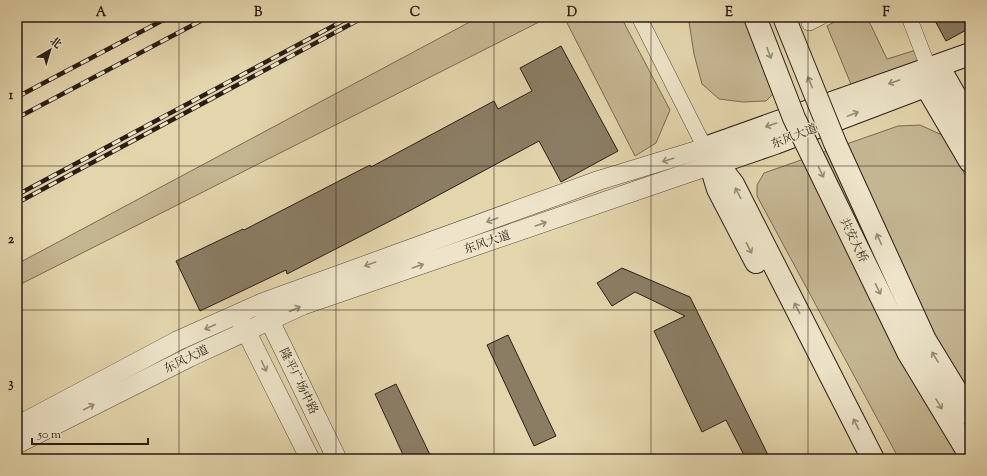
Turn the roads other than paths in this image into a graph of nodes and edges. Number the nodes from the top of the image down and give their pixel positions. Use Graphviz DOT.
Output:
graph roads {
  1 [pos="639,17"];
  2 [pos="755,17"];
  3 [pos="784,17"];
  4 [pos="909,17"];
  5 [pos="970,54"];
  6 [pos="970,69"];
  7 [pos="931,74"];
  8 [pos="970,122"];
  9 [pos="711,159"];
  10 [pos="970,161"];
  11 [pos="262,303"];
  12 [pos="238,314"];
  13 [pos="270,320"];
  14 [pos="246,331"];
  15 [pos="970,414"];
  16 [pos="17,426"];
  17 [pos="17,444"];
  18 [pos="970,455"];
  19 [pos="310,459"];
  20 [pos="337,459"];
  21 [pos="858,459"];
  22 [pos="873,459"];
  1 -- 9 [label="street"];
  2 -- 18 [label="main road, 共安大桥, one-way, bridge"];
  15 -- 3 [label="main road, 共安大桥, one-way, bridge"];
  4 -- 7 [label="street"];
  5 -- 7 [label="main road"];
  6 -- 7 [label="main road"];
  7 -- 8 [label="main road"];
  7 -- 9 [label="main road"];
  7 -- 10 [label="main road"];
  9 -- 11 [label="street, 东风大道, one-way"];
  13 -- 9 [label="street, 东风大道, one-way"];
  9 -- 21 [label="main road, one-way"];
  22 -- 9 [label="main road, one-way"];
  11 -- 12 [label="street, 东风大道"];
  11 -- 13 [label="street, 隆平广场中路"];
  12 -- 14 [label="street, 隆平广场中路"];
  12 -- 16 [label="street, 东风大道, one-way"];
  13 -- 14 [label="street, 东风大道"];
  13 -- 20 [label="street, 隆平广场中路"];
  17 -- 14 [label="street, 东风大道, one-way"];
  14 -- 19 [label="street, 隆平广场中路, one-way"];
}
